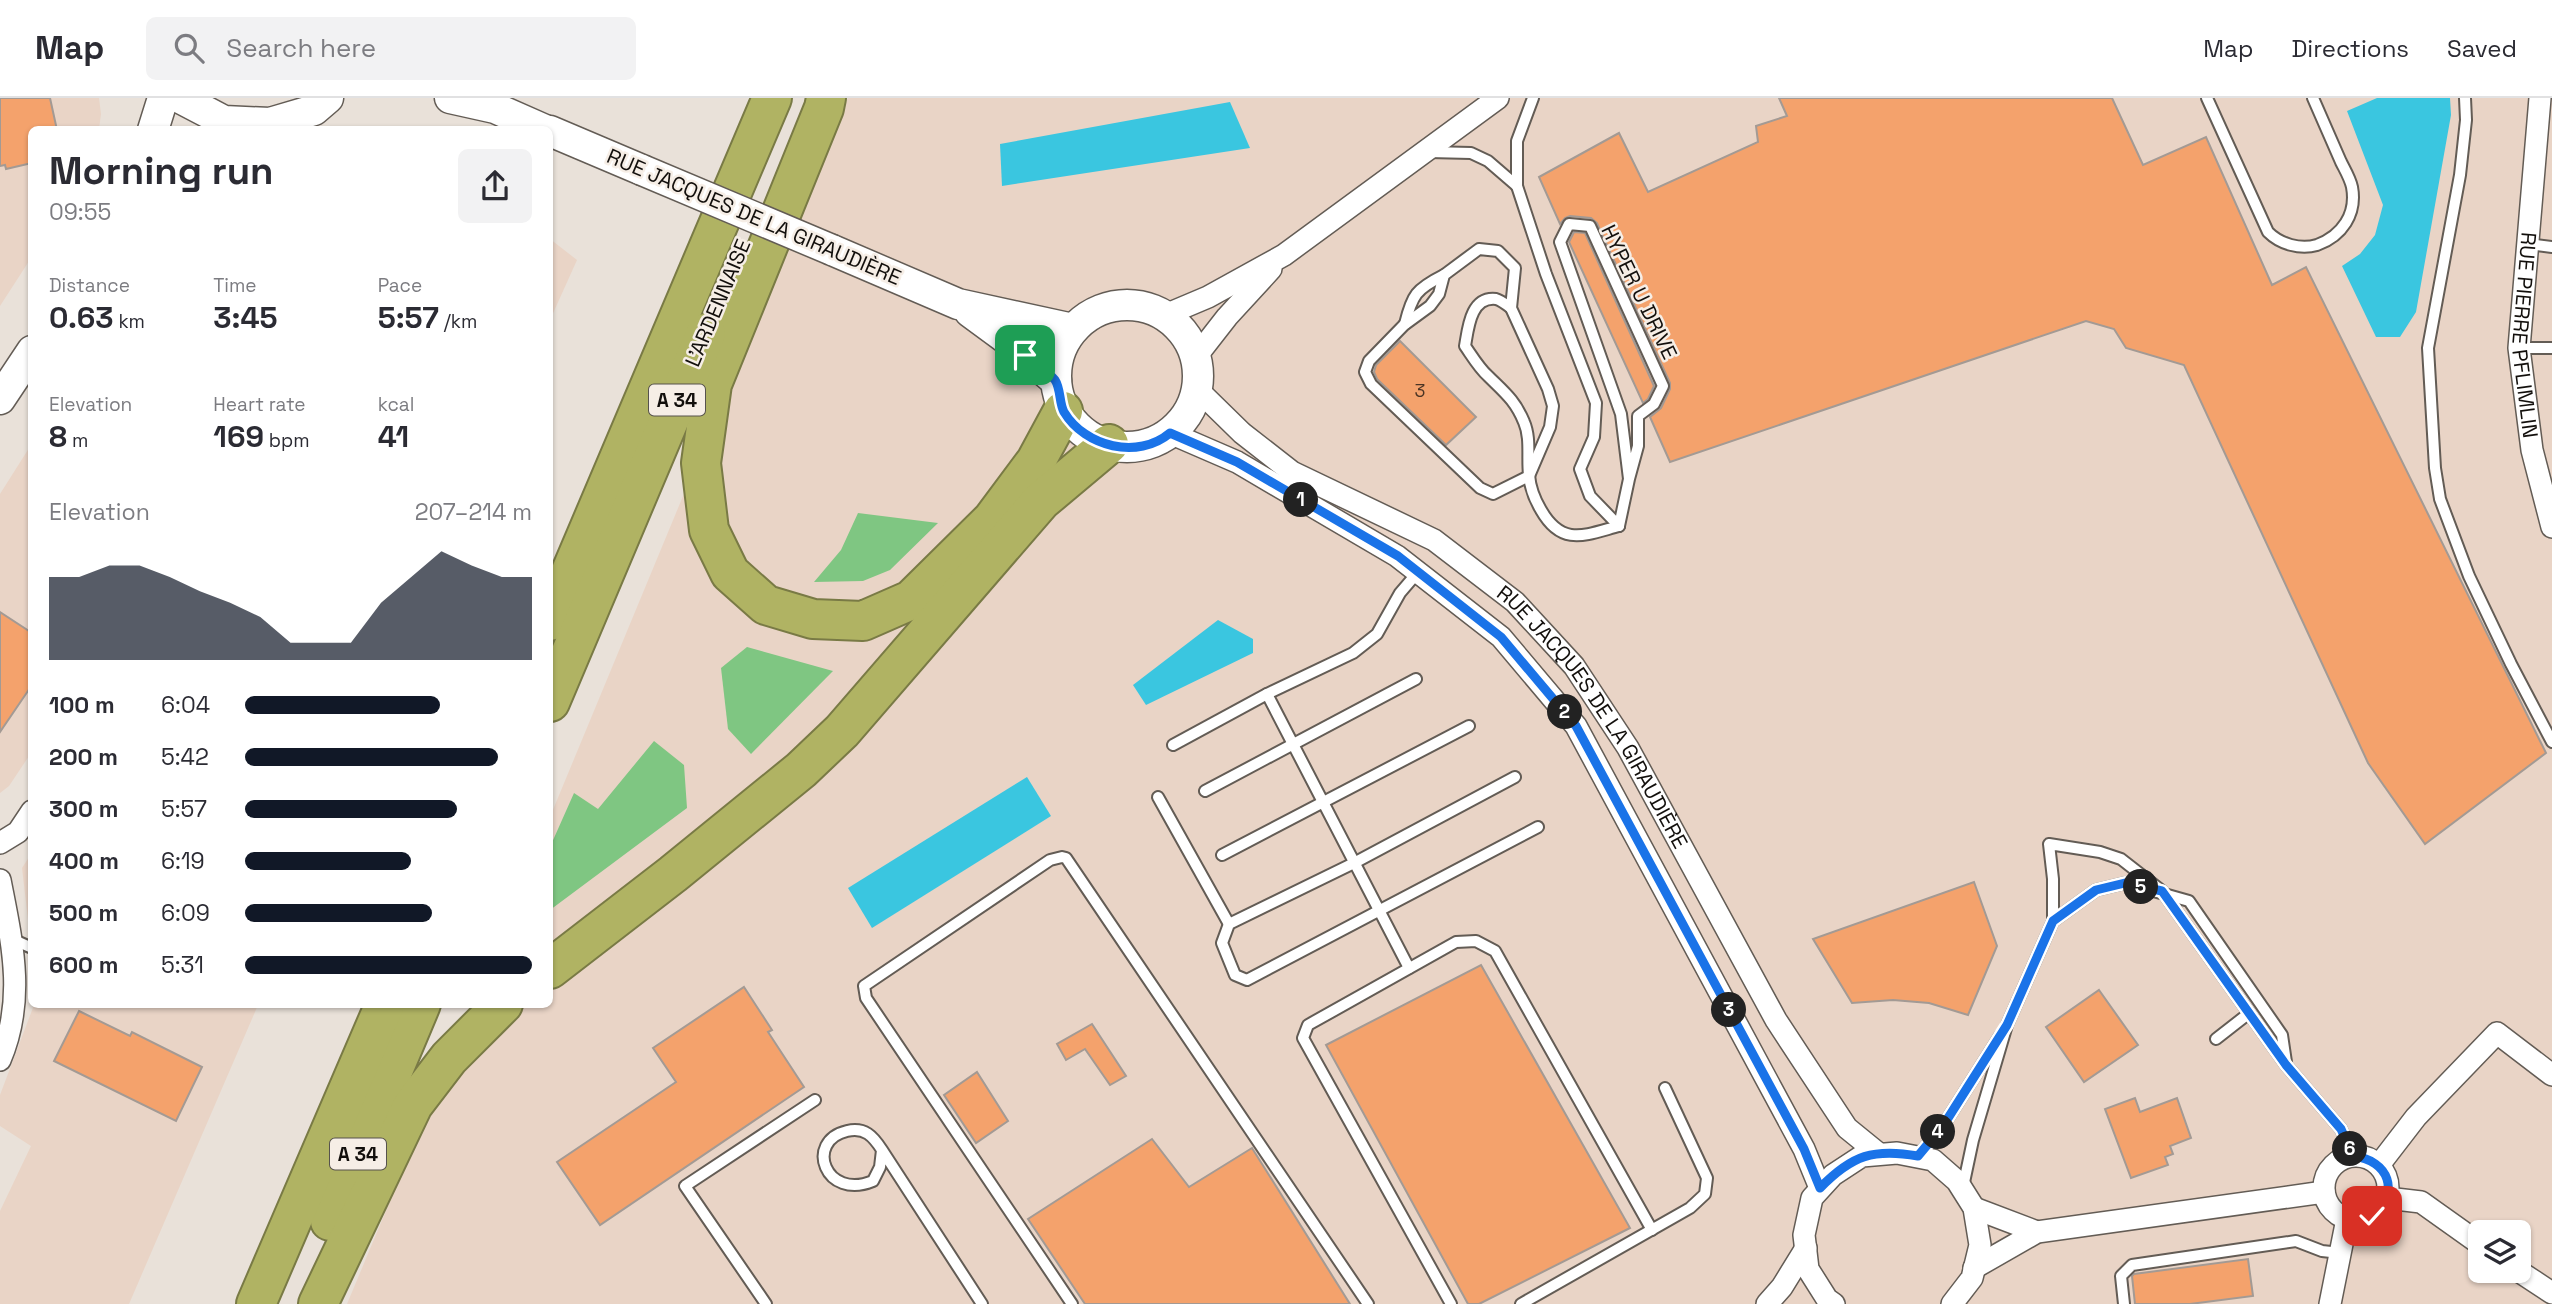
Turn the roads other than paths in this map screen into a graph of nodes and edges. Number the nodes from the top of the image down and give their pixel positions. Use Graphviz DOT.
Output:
graph roads {
  1 [pos="163,98"];
  2 [pos="180,98"];
  3 [pos="328,98"];
  4 [pos="450,98"];
  5 [pos="748,98"];
  6 [pos="772,98"];
  7 [pos="807,98"];
  8 [pos="826,98"];
  9 [pos="1498,98"];
  10 [pos="1533,98"];
  11 [pos="2207,98"];
  12 [pos="2313,98"];
  13 [pos="2465,98"];
  14 [pos="2540,98"];
  15 [pos="488,103"];
  16 [pos="220,125"];
  17 [pos="154,126"];
  18 [pos="538,126"];
  19 [pos="553,133"];
  20 [pos="1421,152"];
  21 [pos="1517,186"];
  22 [pos="2528,244"];
  23 [pos="2552,247"];
  24 [pos="1284,255"];
  25 [pos="1444,275"];
  26 [pos="958,304"];
  27 [pos="685,307"];
  28 [pos="1511,308"];
  29 [pos="1163,316"];
  30 [pos="1404,325"];
  31 [pos="1073,329"];
  32 [pos="2519,348"];
  33 [pos="2552,348"];
  34 [pos="28,357"];
  35 [pos="1195,358"];
  36 [pos="1197,388"];
  37 [pos="1059,396"];
  38 [pos="0,399"];
  39 [pos="1170,433"];
  40 [pos="1110,444"];
  41 [pos="1529,476"];
  42 [pos="1629,478"];
  43 [pos="1619,526"];
  44 [pos="2552,527"];
  45 [pos="1418,572"];
  46 [pos="553,614"];
  47 [pos="1416,679"];
  48 [pos="1267,694"];
  49 [pos="553,695"];
  50 [pos="1469,726"];
  51 [pos="2552,741"];
  52 [pos="1293,744"];
  53 [pos="1173,745"];
  54 [pos="1515,777"];
  55 [pos="1205,790"];
  56 [pos="1158,797"];
  57 [pos="1323,802"];
  58 [pos="28,817"];
  59 [pos="1538,827"];
  60 [pos="0,843"];
  61 [pos="1222,855"];
  62 [pos="1354,863"];
  63 [pos="0,880"];
  64 [pos="2162,891"];
  65 [pos="1379,911"];
  66 [pos="2053,921"];
  67 [pos="1228,925"];
  68 [pos="12,939"];
  69 [pos="28,946"];
  70 [pos="553,967"];
  71 [pos="1409,968"];
  72 [pos="383,1008"];
  73 [pos="419,1008"];
  74 [pos="499,1008"];
  75 [pos="2248,1014"];
  76 [pos="2007,1025"];
  77 [pos="2216,1039"];
  78 [pos="0,1060"];
  79 [pos="2286,1065"];
  80 [pos="2552,1075"];
  81 [pos="1665,1088"];
  82 [pos="816,1100"];
  83 [pos="882,1150"];
  84 [pos="1879,1154"];
  85 [pos="1918,1156"];
  86 [pos="2353,1156"];
  87 [pos="2379,1165"];
  88 [pos="1820,1188"];
  89 [pos="1962,1189"];
  90 [pos="2324,1192"];
  91 [pos="2387,1198"];
  92 [pos="1974,1208"];
  93 [pos="2347,1219"];
  94 [pos="1652,1230"];
  95 [pos="2037,1232"];
  96 [pos="2468,1235"];
  97 [pos="1806,1248"];
  98 [pos="2340,1253"];
  99 [pos="1975,1268"];
  100 [pos="2531,1279"];
  101 [pos="2552,1293"];
  102 [pos="1958,1301"];
  103 [pos="256,1304"];
  104 [pos="295,1304"];
  105 [pos="317,1304"];
  106 [pos="766,1304"];
  107 [pos="982,1304"];
  108 [pos="1072,1304"];
  109 [pos="1368,1304"];
  110 [pos="1451,1304"];
  111 [pos="1521,1304"];
  112 [pos="1767,1304"];
  113 [pos="1834,1304"];
  114 [pos="2124,1304"];
  115 [pos="2330,1304"];
  1 -- 17 [label="street"];
  2 -- 16 [label="street"];
  3 -- 16 [label="street"];
  4 -- 15 [label="street, RUE JACQUES DE LA GIRAUDIÈRE"];
  5 -- 27 [label="highway"];
  6 -- 27 [label="highway, L'ARDENNAISE / A 34"];
  7 -- 49 [label="highway, L'ARDENNAISE / A 34"];
  8 -- 37 [label="highway"];
  9 -- 20 [label="street"];
  10 -- 21 [label="lane"];
  11 -- 12 [label="lane"];
  13 -- 51 [label="lane"];
  14 -- 22 [label="street, RUE PIERRE PFLIMLIN"];
  15 -- 18 [label="street, RUE JACQUES DE LA GIRAUDIÈRE"];
  19 -- 26 [label="street, RUE JACQUES DE LA GIRAUDIÈRE, bridge"];
  20 -- 21 [label="lane"];
  20 -- 24 [label="street"];
  21 -- 43 [label="lane"];
  22 -- 23 [label="lane"];
  22 -- 32 [label="street, RUE PIERRE PFLIMLIN"];
  24 -- 29 [label="street"];
  24 -- 35 [label="street"];
  25 -- 28 [label="lane"];
  25 -- 30 [label="lane"];
  25 -- 30 [label="lane"];
  26 -- 31 [label="street"];
  26 -- 37 [label="street"];
  27 -- 46 [label="highway, L'ARDENNAISE / A 34"];
  28 -- 41 [label="lane"];
  28 -- 41 [label="lane"];
  29 -- 31 [label="street"];
  29 -- 35 [label="street"];
  30 -- 41 [label="lane"];
  31 -- 37 [label="street"];
  32 -- 33 [label="lane"];
  32 -- 44 [label="street, RUE PIERRE PFLIMLIN"];
  34 -- 38 [label="street"];
  35 -- 36 [label="street"];
  36 -- 39 [label="street"];
  36 -- 84 [label="street, RUE JACQUES DE LA GIRAUDIÈRE"];
  37 -- 40 [label="street"];
  39 -- 40 [label="street"];
  39 -- 45 [label="street, RUE JACQUES DE LA GIRAUDIÈRE"];
  40 -- 70 [label="highway"];
  41 -- 43 [label="lane"];
  42 -- 42 [label="lane, HYPER U DRIVE"];
  42 -- 43 [label="lane"];
  45 -- 48 [label="lane"];
  45 -- 88 [label="street, RUE JACQUES DE LA GIRAUDIÈRE"];
  47 -- 52 [label="lane"];
  48 -- 52 [label="lane"];
  48 -- 53 [label="lane"];
  50 -- 57 [label="lane"];
  52 -- 55 [label="lane"];
  52 -- 57 [label="lane"];
  54 -- 62 [label="lane"];
  56 -- 67 [label="lane"];
  57 -- 61 [label="lane"];
  57 -- 62 [label="lane"];
  58 -- 60 [label="street"];
  59 -- 65 [label="lane"];
  62 -- 65 [label="lane"];
  62 -- 67 [label="lane"];
  63 -- 68 [label="street"];
  64 -- 66 [label="lane"];
  64 -- 66 [label="lane"];
  64 -- 75 [label="lane"];
  64 -- 79 [label="lane"];
  65 -- 67 [label="lane"];
  65 -- 71 [label="lane"];
  66 -- 76 [label="lane"];
  68 -- 69 [label="lane"];
  68 -- 78 [label="street"];
  71 -- 94 [label="lane"];
  71 -- 110 [label="lane"];
  72 -- 103 [label="highway, A 34"];
  73 -- 104 [label="highway, A 34"];
  74 -- 105 [label="highway"];
  75 -- 77 [label="lane"];
  75 -- 79 [label="lane"];
  76 -- 85 [label="lane"];
  76 -- 89 [label="lane"];
  79 -- 86 [label="lane"];
  80 -- 87 [label="street"];
  81 -- 94 [label="lane"];
  82 -- 106 [label="lane"];
  83 -- 83 [label="lane"];
  83 -- 107 [label="lane"];
  84 -- 85 [label="street"];
  84 -- 88 [label="street"];
  85 -- 89 [label="street"];
  86 -- 87 [label="street"];
  86 -- 90 [label="street"];
  87 -- 91 [label="street"];
  88 -- 97 [label="street"];
  89 -- 92 [label="street"];
  90 -- 93 [label="street"];
  90 -- 95 [label="street"];
  91 -- 93 [label="street"];
  91 -- 96 [label="street"];
  92 -- 95 [label="street"];
  92 -- 99 [label="street"];
  93 -- 98 [label="street"];
  94 -- 111 [label="lane"];
  95 -- 99 [label="street"];
  97 -- 112 [label="street"];
  97 -- 113 [label="street"];
  98 -- 114 [label="lane"];
  98 -- 115 [label="street"];
  99 -- 102 [label="street"];
  100 -- 101 [label="street"];
  108 -- 109 [label="lane"];
}
